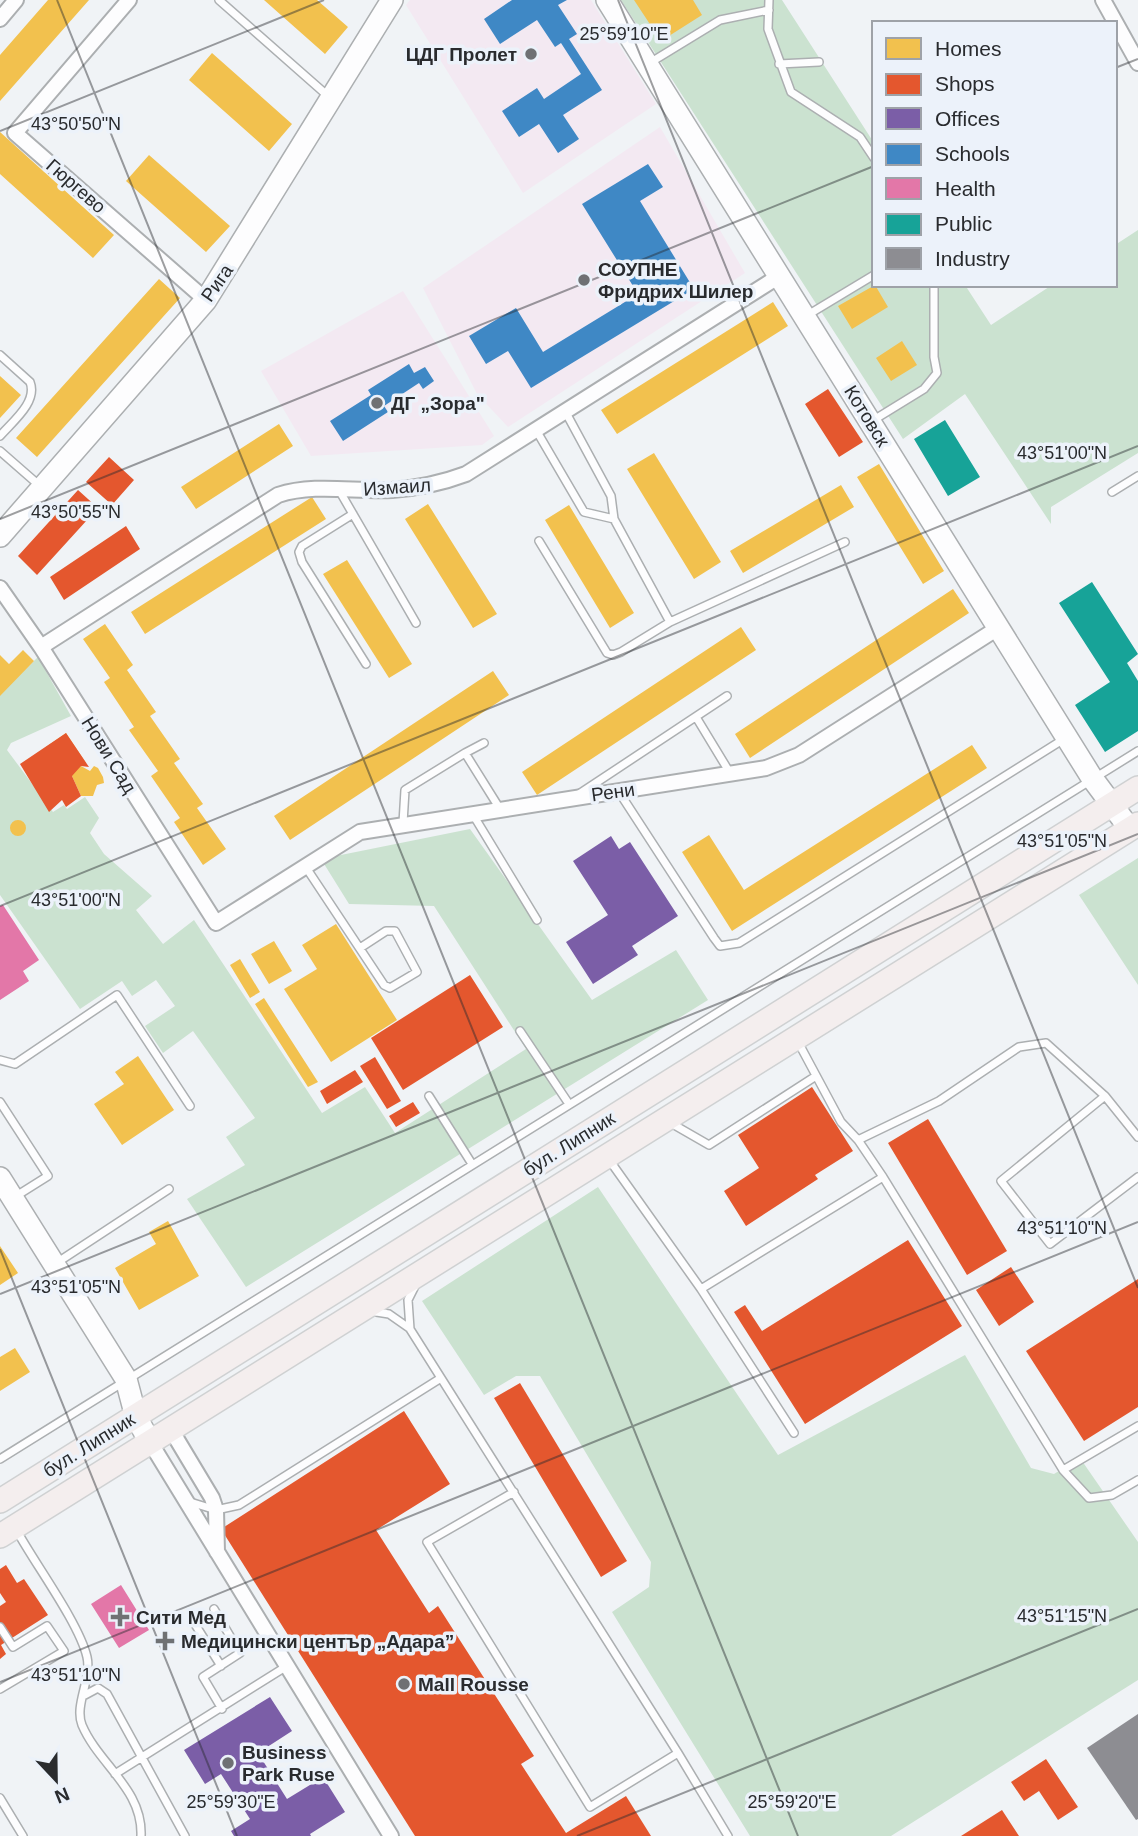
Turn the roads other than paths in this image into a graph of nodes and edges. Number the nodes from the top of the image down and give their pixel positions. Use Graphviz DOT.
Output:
graph roads {
  1 [pos="16,0"];
  2 [pos="129,0"];
  3 [pos="219,0"];
  4 [pos="392,0"];
  5 [pos="607,0"];
  6 [pos="769,0"];
  7 [pos="1103,0"];
  8 [pos="769,10"];
  9 [pos="0,19"];
  10 [pos="1115,21"];
  11 [pos="1117,25"];
  12 [pos="819,62"];
  13 [pos="1138,63"];
  14 [pos="648,64"];
  15 [pos="779,64"];
  16 [pos="331,99"];
  17 [pos="872,155"];
  18 [pos="781,275"];
  19 [pos="872,276"];
  20 [pos="934,287"];
  21 [pos="206,300"];
  22 [pos="806,316"];
  23 [pos="0,355"];
  24 [pos="565,411"];
  25 [pos="871,422"];
  26 [pos="536,430"];
  27 [pos="0,436"];
  28 [pos="0,451"];
  29 [pos="1138,475"];
  30 [pos="43,489"];
  31 [pos="338,489"];
  32 [pos="1112,492"];
  33 [pos="353,514"];
  34 [pos="614,519"];
  35 [pos="0,536"];
  36 [pos="539,541"];
  37 [pos="845,542"];
  38 [pos="0,588"];
  39 [pos="670,622"];
  40 [pos="416,623"];
  41 [pos="998,628"];
  42 [pos="41,647"];
  43 [pos="366,664"];
  44 [pos="727,696"];
  45 [pos="696,717"];
  46 [pos="1066,738"];
  47 [pos="484,743"];
  48 [pos="1138,751"];
  49 [pos="465,753"];
  50 [pos="731,774"];
  51 [pos="1092,778"];
  52 [pos="1138,788"];
  53 [pos="620,792"];
  54 [pos="573,798"];
  55 [pos="1111,805"];
  56 [pos="500,809"];
  57 [pos="472,813"];
  58 [pos="403,823"];
  59 [pos="1134,827"];
  60 [pos="305,865"];
  61 [pos="537,920"];
  62 [pos="216,923"];
  63 [pos="360,948"];
  64 [pos="520,1031"];
  65 [pos="797,1039"];
  66 [pos="0,1060"];
  67 [pos="816,1076"];
  68 [pos="429,1096"];
  69 [pos="1105,1096"];
  70 [pos="0,1102"];
  71 [pos="569,1104"];
  72 [pos="190,1106"];
  73 [pos="665,1120"];
  74 [pos="1138,1137"];
  75 [pos="858,1140"];
  76 [pos="607,1157"];
  77 [pos="472,1164"];
  78 [pos="883,1177"];
  79 [pos="1138,1177"];
  80 [pos="0,1178"];
  81 [pos="169,1189"];
  82 [pos="13,1198"];
  83 [pos="54,1265"];
  84 [pos="423,1271"];
  85 [pos="701,1289"];
  86 [pos="354,1314"];
  87 [pos="410,1329"];
  88 [pos="441,1378"];
  89 [pos="127,1383"];
  90 [pos="156,1403"];
  91 [pos="136,1416"];
  92 [pos="1138,1426"];
  93 [pos="170,1428"];
  94 [pos="794,1433"];
  95 [pos="150,1442"];
  96 [pos="0,1459"];
  97 [pos="1063,1470"];
  98 [pos="1138,1480"];
  99 [pos="514,1492"];
  100 [pos="186,1496"];
  101 [pos="0,1501"];
  102 [pos="216,1510"];
  103 [pos="7,1532"];
  104 [pos="217,1554"];
  105 [pos="214,1609"];
  106 [pos="193,1621"];
  107 [pos="0,1627"];
  108 [pos="221,1666"];
  109 [pos="287,1666"];
  110 [pos="0,1689"];
  111 [pos="85,1695"];
  112 [pos="222,1709"];
  113 [pos="678,1753"];
  114 [pos="140,1758"];
  115 [pos="115,1774"];
  116 [pos="0,1798"];
  117 [pos="23,1836"];
  118 [pos="141,1836"];
  119 [pos="185,1836"];
  120 [pos="391,1836"];
  121 [pos="727,1836"];
  1 -- 9 [label="street"];
  2 -- 21 [label="street, Гюргево"];
  3 -- 16 [label="lane"];
  4 -- 16 [label="street, Рига"];
  5 -- 14 [label="street, Котовск"];
  6 -- 8 [label="lane"];
  7 -- 10 [label="street"];
  8 -- 14 [label="lane"];
  8 -- 15 [label="lane"];
  11 -- 13 [label="street"];
  12 -- 15 [label="lane"];
  14 -- 18 [label="street, Котовск"];
  15 -- 17 [label="lane"];
  16 -- 21 [label="street, Рига"];
  18 -- 22 [label="street, Котовск"];
  18 -- 24 [label="street, Измаил"];
  19 -- 22 [label="lane"];
  20 -- 25 [label="lane"];
  21 -- 30 [label="street, Рига"];
  22 -- 25 [label="street, Котовск"];
  23 -- 27 [label="lane"];
  24 -- 26 [label="street, Измаил"];
  24 -- 34 [label="lane"];
  25 -- 41 [label="street, Котовск"];
  26 -- 31 [label="street, Измаил"];
  26 -- 34 [label="lane"];
  28 -- 30 [label="lane"];
  29 -- 32 [label="lane"];
  30 -- 35 [label="street, Рига"];
  31 -- 33 [label="lane"];
  31 -- 42 [label="street, Измаил"];
  33 -- 40 [label="lane"];
  33 -- 43 [label="lane"];
  34 -- 39 [label="lane"];
  36 -- 39 [label="lane"];
  37 -- 39 [label="lane"];
  38 -- 42 [label="street, Нови Сад"];
  41 -- 46 [label="street, Котовск"];
  41 -- 50 [label="street, Рени"];
  42 -- 62 [label="street, Нови Сад"];
  44 -- 45 [label="lane"];
  45 -- 50 [label="lane"];
  45 -- 54 [label="lane"];
  46 -- 51 [label="street, Котовск"];
  46 -- 53 [label="lane"];
  47 -- 49 [label="lane"];
  48 -- 51 [label="lane"];
  49 -- 56 [label="lane"];
  49 -- 58 [label="lane"];
  50 -- 53 [label="street, Рени"];
  51 -- 55 [label="street, Котовск"];
  51 -- 71 [label="lane"];
  52 -- 55 [label="main road, бул. Липник"];
  53 -- 54 [label="street, Рени"];
  54 -- 56 [label="street, Рени"];
  55 -- 59 [label="street, Котовск"];
  55 -- 90 [label="main road, бул. Липник"];
  56 -- 57 [label="street, Рени"];
  57 -- 58 [label="street, Рени"];
  57 -- 61 [label="lane"];
  58 -- 60 [label="street, Рени"];
  59 -- 65 [label="main road, бул. Липник"];
  60 -- 62 [label="street, Рени"];
  60 -- 63 [label="lane"];
  63 -- 63 [label="lane"];
  64 -- 71 [label="lane"];
  65 -- 67 [label="lane"];
  65 -- 73 [label="main road, бул. Липник"];
  66 -- 72 [label="lane"];
  67 -- 73 [label="lane"];
  67 -- 75 [label="lane"];
  68 -- 77 [label="lane"];
  69 -- 74 [label="lane"];
  69 -- 75 [label="lane"];
  69 -- 79 [label="lane"];
  70 -- 82 [label="lane"];
  71 -- 77 [label="lane"];
  73 -- 76 [label="main road, бул. Липник"];
  75 -- 78 [label="lane"];
  76 -- 84 [label="main road, бул. Липник"];
  76 -- 85 [label="lane"];
  77 -- 89 [label="lane"];
  78 -- 85 [label="lane"];
  78 -- 97 [label="lane"];
  80 -- 82 [label="street"];
  81 -- 83 [label="lane"];
  82 -- 83 [label="street"];
  83 -- 89 [label="street"];
  84 -- 86 [label="main road, бул. Липник"];
  84 -- 87 [label="lane"];
  85 -- 94 [label="lane"];
  86 -- 87 [label="lane"];
  86 -- 93 [label="main road, бул. Липник"];
  87 -- 88 [label="lane"];
  88 -- 99 [label="lane"];
  88 -- 102 [label="lane"];
  89 -- 90 [label="street"];
  89 -- 91 [label="street"];
  89 -- 96 [label="lane"];
  90 -- 91 [label="main road, бул. Липник"];
  90 -- 93 [label="street"];
  91 -- 95 [label="street"];
  91 -- 101 [label="main road, бул. Липник"];
  92 -- 97 [label="lane"];
  93 -- 95 [label="main road, бул. Липник"];
  93 -- 102 [label="street"];
  95 -- 100 [label="street"];
  95 -- 103 [label="main road, бул. Липник"];
  97 -- 98 [label="lane"];
  99 -- 113 [label="lane"];
  99 -- 113 [label="lane"];
  100 -- 102 [label="lane"];
  100 -- 104 [label="street"];
  102 -- 104 [label="street"];
  103 -- 111 [label="lane"];
  104 -- 109 [label="street"];
  105 -- 108 [label="lane"];
  106 -- 108 [label="lane"];
  107 -- 110 [label="lane"];
  108 -- 112 [label="lane"];
  109 -- 112 [label="lane"];
  109 -- 120 [label="street"];
  111 -- 114 [label="lane"];
  111 -- 115 [label="lane"];
  112 -- 114 [label="lane"];
  113 -- 121 [label="lane"];
  114 -- 115 [label="lane"];
  114 -- 119 [label="lane"];
  115 -- 118 [label="lane"];
  116 -- 117 [label="lane"];
}
